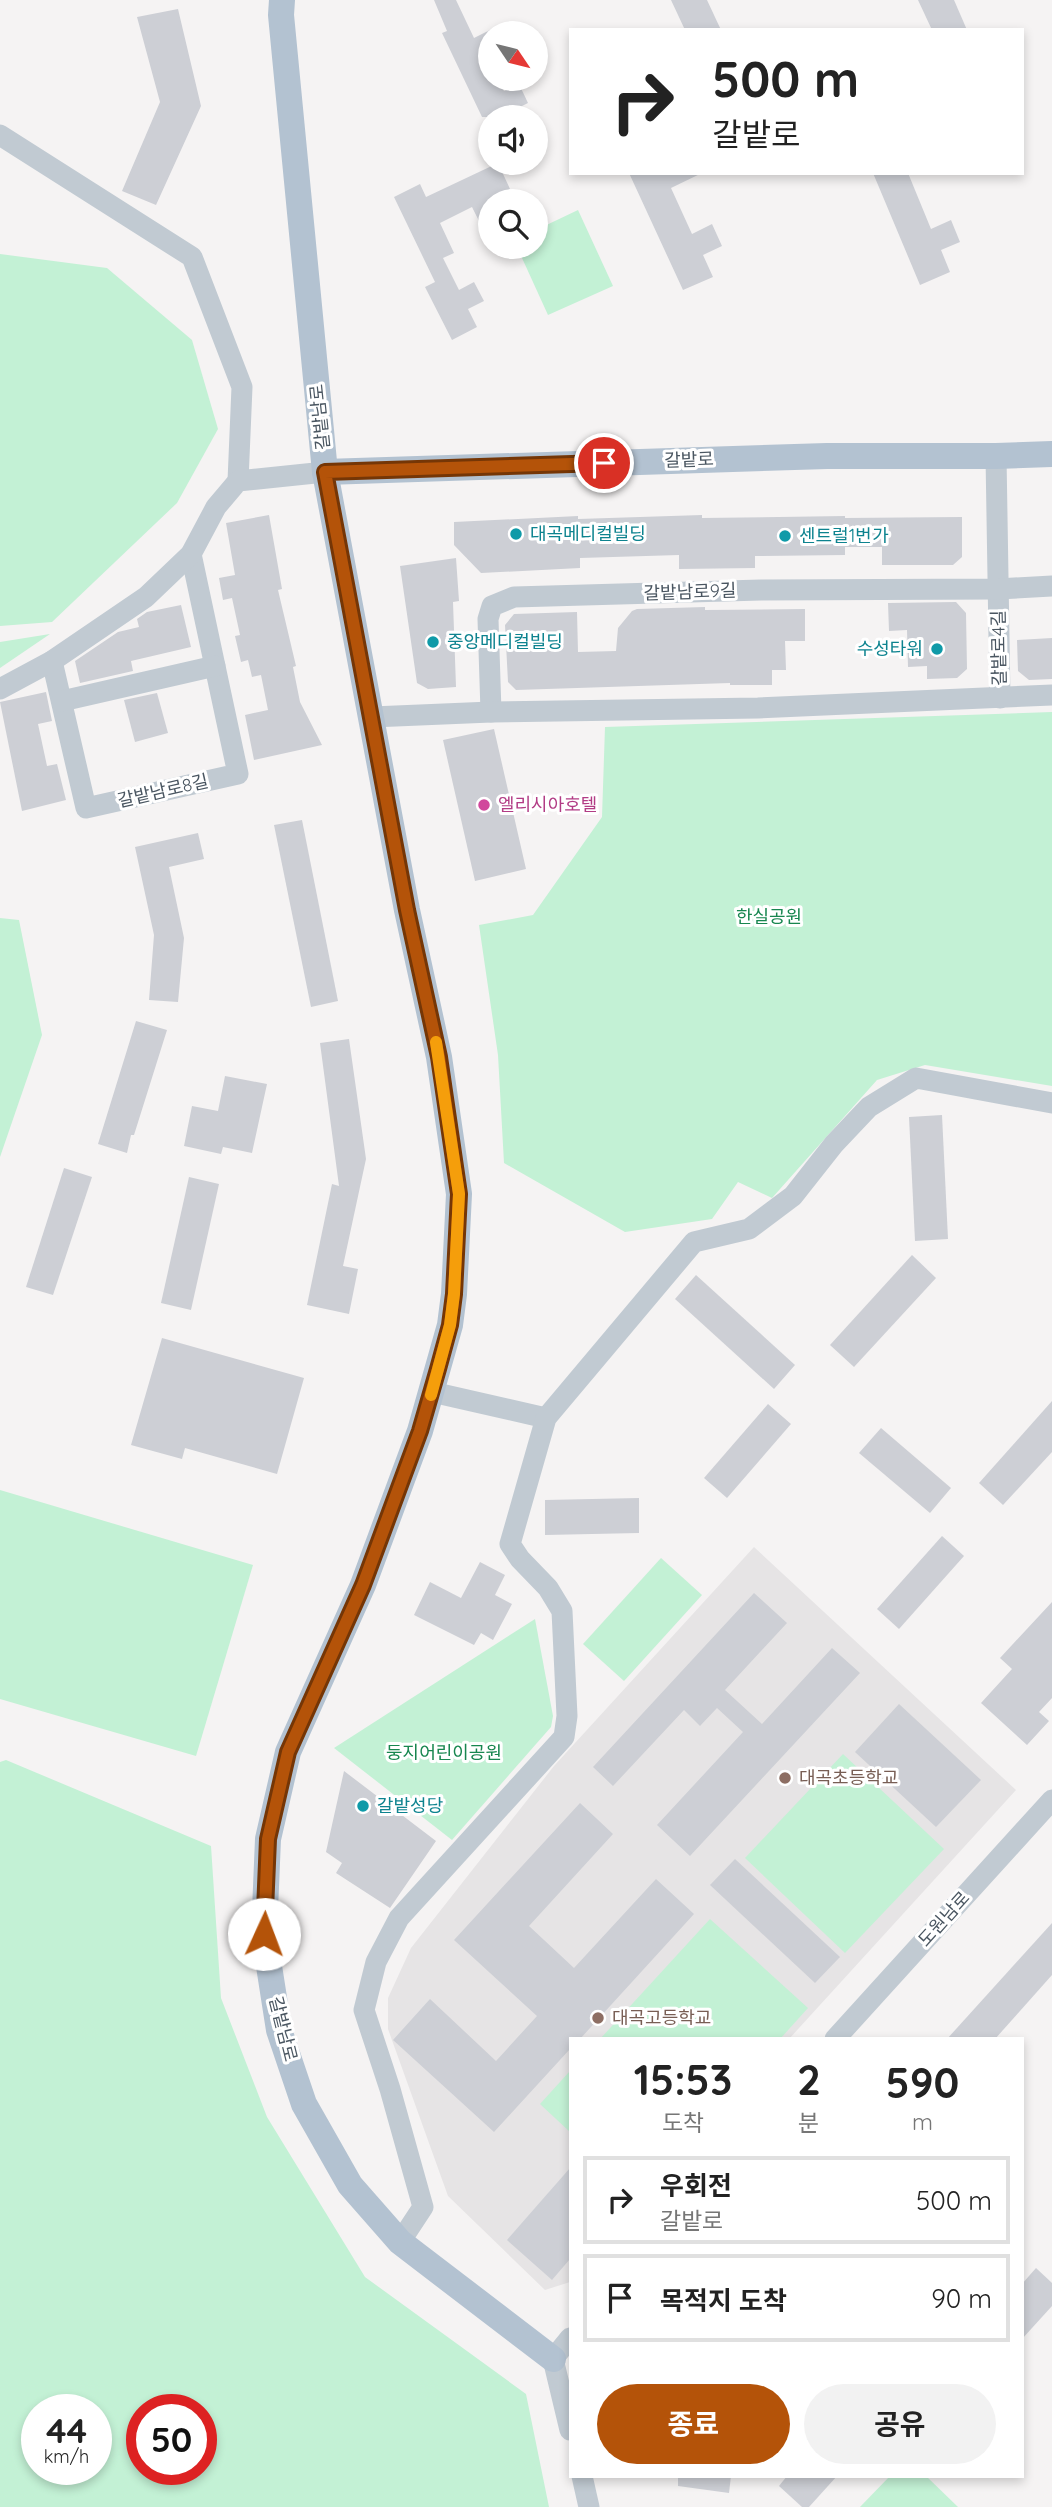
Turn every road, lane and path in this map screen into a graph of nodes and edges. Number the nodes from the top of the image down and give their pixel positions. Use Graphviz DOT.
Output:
graph roads {
  1 [pos="282,0"];
  2 [pos="0,135"];
  3 [pos="1052,454"];
  4 [pos="996,456"];
  5 [pos="325,472"];
  6 [pos="238,481"];
  7 [pos="191,554"];
  8 [pos="1052,586"];
  9 [pos="998,589"];
  10 [pos="52,661"];
  11 [pos="215,666"];
  12 [pos="0,690"];
  13 [pos="1052,695"];
  14 [pos="1000,698"];
  15 [pos="62,701"];
  16 [pos="491,712"];
  17 [pos="372,717"];
  18 [pos="1052,1103"];
  19 [pos="432,1392"];
  20 [pos="546,1418"];
  21 [pos="1051,1803"];
  22 [pos="837,2037"];
  23 [pos="400,2242"];
  24 [pos="569,2339"];
  25 [pos="553,2359"];
  26 [pos="569,2427"];
  27 [pos="582,2478"];
  28 [pos="589,2507"];
  1 -- 5 [label="main road, 갈밭남로"];
  2 -- 6 [label="street"];
  3 -- 4 [label="main road, 갈밭로"];
  4 -- 5 [label="main road, 갈밭로"];
  4 -- 9 [label="street, 갈밭로4길"];
  5 -- 6 [label="street"];
  5 -- 17 [label="main road, 갈밭남로"];
  6 -- 7 [label="street"];
  7 -- 10 [label="street"];
  7 -- 11 [label="street, 갈밭남로8길"];
  8 -- 9 [label="street, 갈밭로4길"];
  9 -- 14 [label="street, 갈밭로4길"];
  9 -- 16 [label="street, 갈밭남로9길"];
  10 -- 12 [label="street"];
  10 -- 15 [label="street, 갈밭남로8길"];
  11 -- 15 [label="street"];
  11 -- 15 [label="street, 갈밭남로8길"];
  13 -- 14 [label="street, 갈밭로4길"];
  14 -- 16 [label="street"];
  16 -- 17 [label="street"];
  17 -- 19 [label="main road, 갈밭남로"];
  18 -- 20 [label="street"];
  19 -- 20 [label="street"];
  19 -- 23 [label="main road, 갈밭남로"];
  20 -- 23 [label="street"];
  21 -- 22 [label="street, 도원남로"];
  23 -- 25 [label="main road, 갈밭남로"];
  24 -- 25 [label="street"];
  25 -- 26 [label="street"];
  27 -- 28 [label="street"];
}
